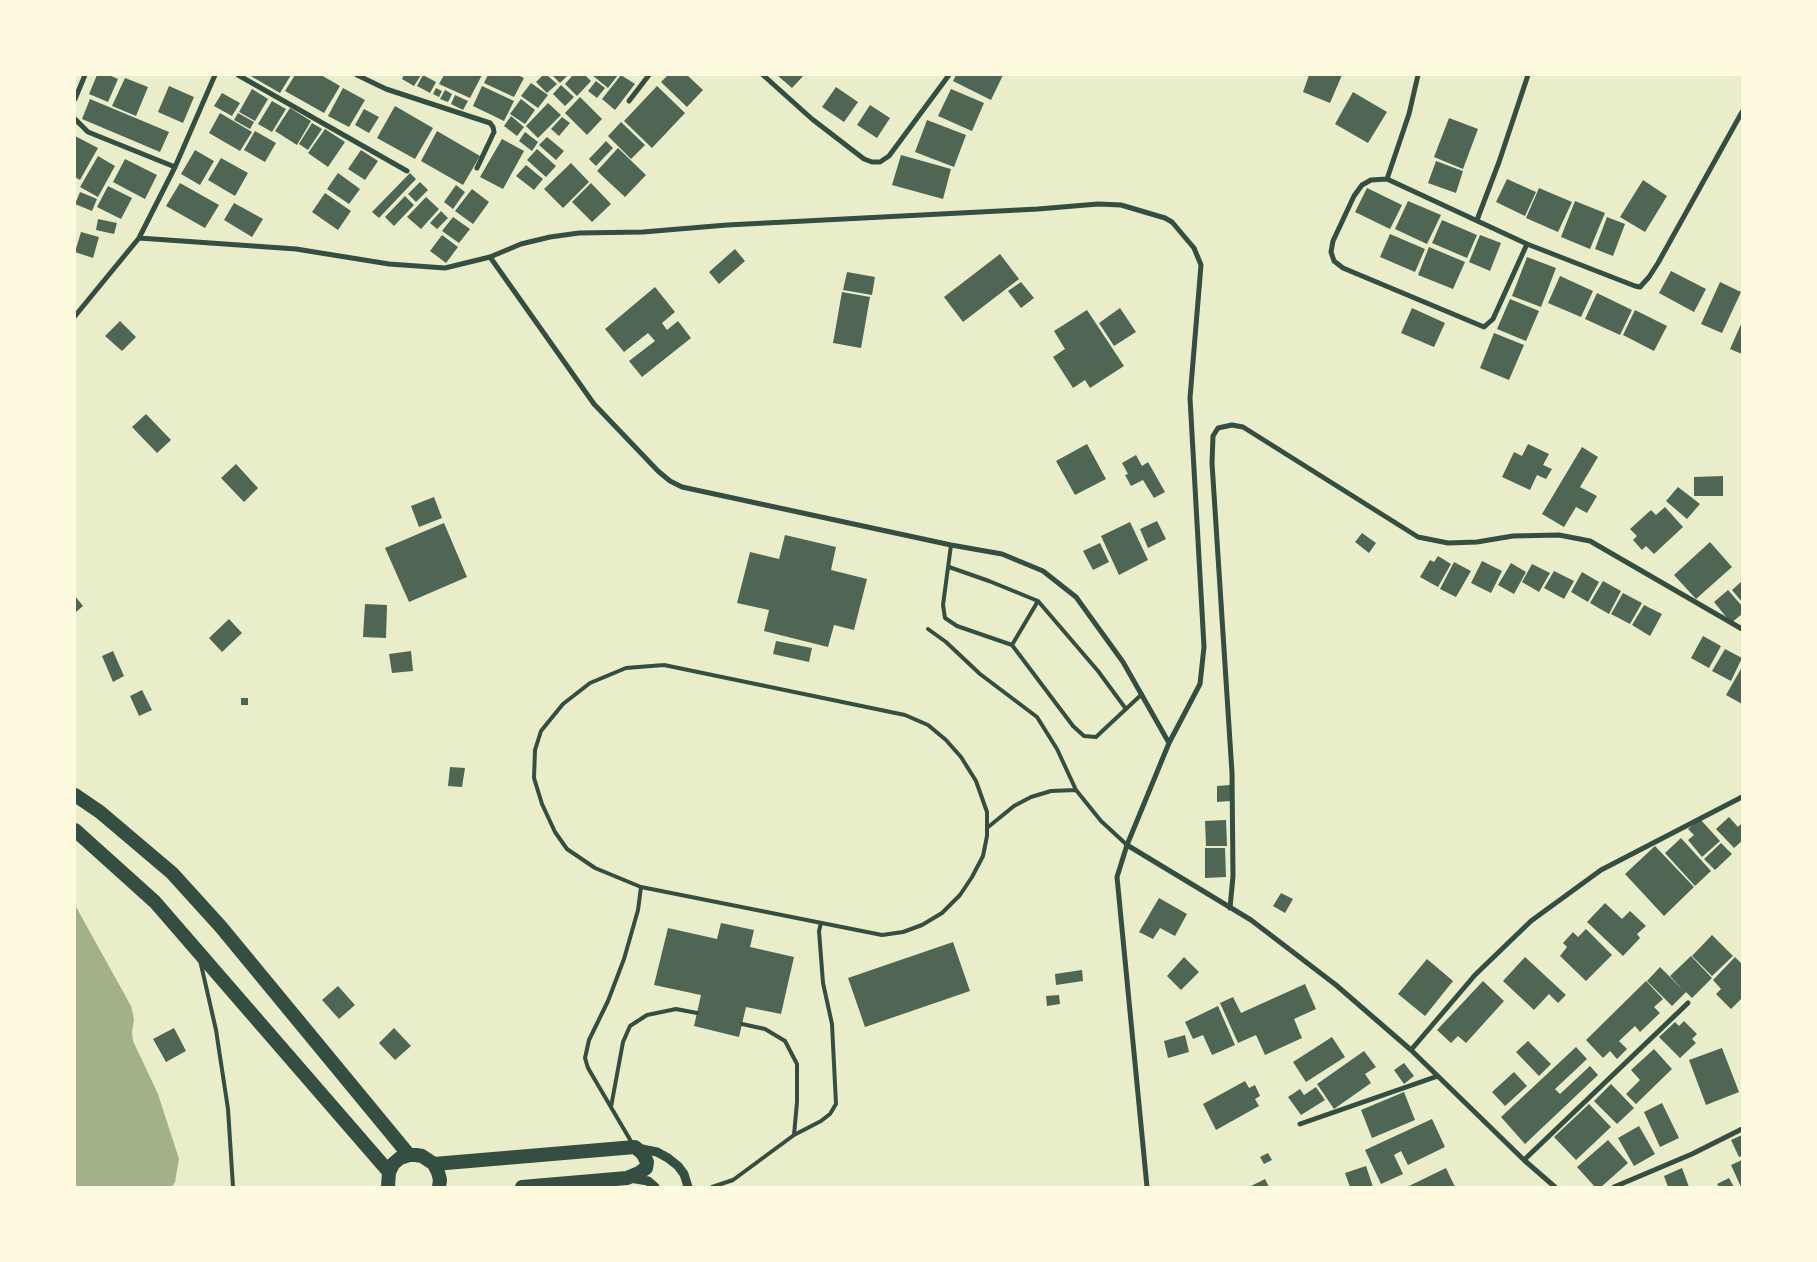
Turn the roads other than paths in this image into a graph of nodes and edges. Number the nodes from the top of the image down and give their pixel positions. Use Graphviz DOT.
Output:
graph roads {
  1 [pos="86,75"];
  2 [pos="215,75"];
  3 [pos="238,75"];
  4 [pos="357,75"];
  5 [pos="649,75"];
  6 [pos="763,75"];
  7 [pos="949,75"];
  8 [pos="1418,75"];
  9 [pos="1528,75"];
  10 [pos="75,99"];
  11 [pos="629,101"];
  12 [pos="1742,112"];
  13 [pos="75,119"];
  14 [pos="175,168"];
  15 [pos="477,168"];
  16 [pos="407,171"];
  17 [pos="1387,179"];
  18 [pos="1477,220"];
  19 [pos="140,238"];
  20 [pos="1528,244"];
  21 [pos="490,257"];
  22 [pos="75,316"];
  23 [pos="951,545"];
  24 [pos="949,567"];
  25 [pos="1038,601"];
  26 [pos="928,629"];
  27 [pos="1742,630"];
  28 [pos="1012,645"];
  29 [pos="1142,694"];
  30 [pos="1126,709"];
  31 [pos="1169,743"];
  32 [pos="1076,790"];
  33 [pos="75,795"];
  34 [pos="1742,797"];
  35 [pos="987,828"];
  36 [pos="75,830"];
  37 [pos="1127,845"];
  38 [pos="641,887"];
  39 [pos="1230,908"];
  40 [pos="821,923"];
  41 [pos="197,948"];
  42 [pos="1688,1003"];
  43 [pos="697,1013"];
  44 [pos="742,1024"];
  45 [pos="1412,1050"];
  46 [pos="1438,1076"];
  47 [pos="611,1107"];
  48 [pos="1300,1124"];
  49 [pos="1742,1129"];
  50 [pos="794,1135"];
  51 [pos="635,1147"];
  52 [pos="409,1155"];
  53 [pos="1524,1160"];
  54 [pos="434,1164"];
  55 [pos="388,1172"];
  56 [pos="627,1178"];
  57 [pos="233,1187"];
  58 [pos="388,1187"];
  59 [pos="439,1187"];
  60 [pos="522,1187"];
  61 [pos="655,1187"];
  62 [pos="688,1187"];
  63 [pos="712,1187"];
  64 [pos="1147,1187"];
  65 [pos="1555,1187"];
  66 [pos="1614,1187"];
  1 -- 10 [label="street"];
  2 -- 14 [label="street"];
  3 -- 16 [label="street"];
  4 -- 15 [label="street"];
  5 -- 11 [label="street"];
  6 -- 7 [label="street"];
  8 -- 17 [label="street"];
  9 -- 18 [label="street"];
  12 -- 20 [label="street"];
  13 -- 14 [label="street"];
  14 -- 19 [label="street"];
  17 -- 18 [label="street"];
  17 -- 20 [label="street"];
  18 -- 20 [label="street"];
  19 -- 21 [label="street"];
  19 -- 22 [label="street"];
  21 -- 23 [label="street"];
  21 -- 31 [label="street"];
  23 -- 24 [label="lane"];
  23 -- 29 [label="street"];
  24 -- 25 [label="lane"];
  24 -- 28 [label="lane"];
  25 -- 28 [label="lane"];
  25 -- 30 [label="lane"];
  26 -- 32 [label="lane"];
  27 -- 39 [label="street"];
  28 -- 30 [label="lane"];
  29 -- 30 [label="lane"];
  29 -- 31 [label="street"];
  31 -- 37 [label="street"];
  32 -- 35 [label="lane"];
  32 -- 37 [label="lane"];
  33 -- 52 [label="highway"];
  34 -- 45 [label="street"];
  35 -- 38 [label="lane"];
  35 -- 40 [label="lane"];
  36 -- 41 [label="highway"];
  37 -- 39 [label="street"];
  37 -- 64 [label="street"];
  38 -- 40 [label="lane"];
  38 -- 47 [label="lane"];
  39 -- 45 [label="street"];
  40 -- 50 [label="lane"];
  41 -- 55 [label="highway"];
  41 -- 57 [label="lane"];
  42 -- 53 [label="street"];
  43 -- 47 [label="lane"];
  44 -- 50 [label="lane"];
  45 -- 46 [label="street"];
  46 -- 48 [label="street"];
  46 -- 53 [label="street"];
  47 -- 51 [label="lane"];
  49 -- 66 [label="street"];
  50 -- 63 [label="lane"];
  51 -- 54 [label="highway"];
  51 -- 56 [label="highway"];
  51 -- 62 [label="street"];
  52 -- 54 [label="highway"];
  52 -- 55 [label="highway"];
  53 -- 65 [label="street"];
  54 -- 59 [label="highway"];
  55 -- 58 [label="highway"];
  56 -- 60 [label="highway"];
  56 -- 61 [label="street"];
}
